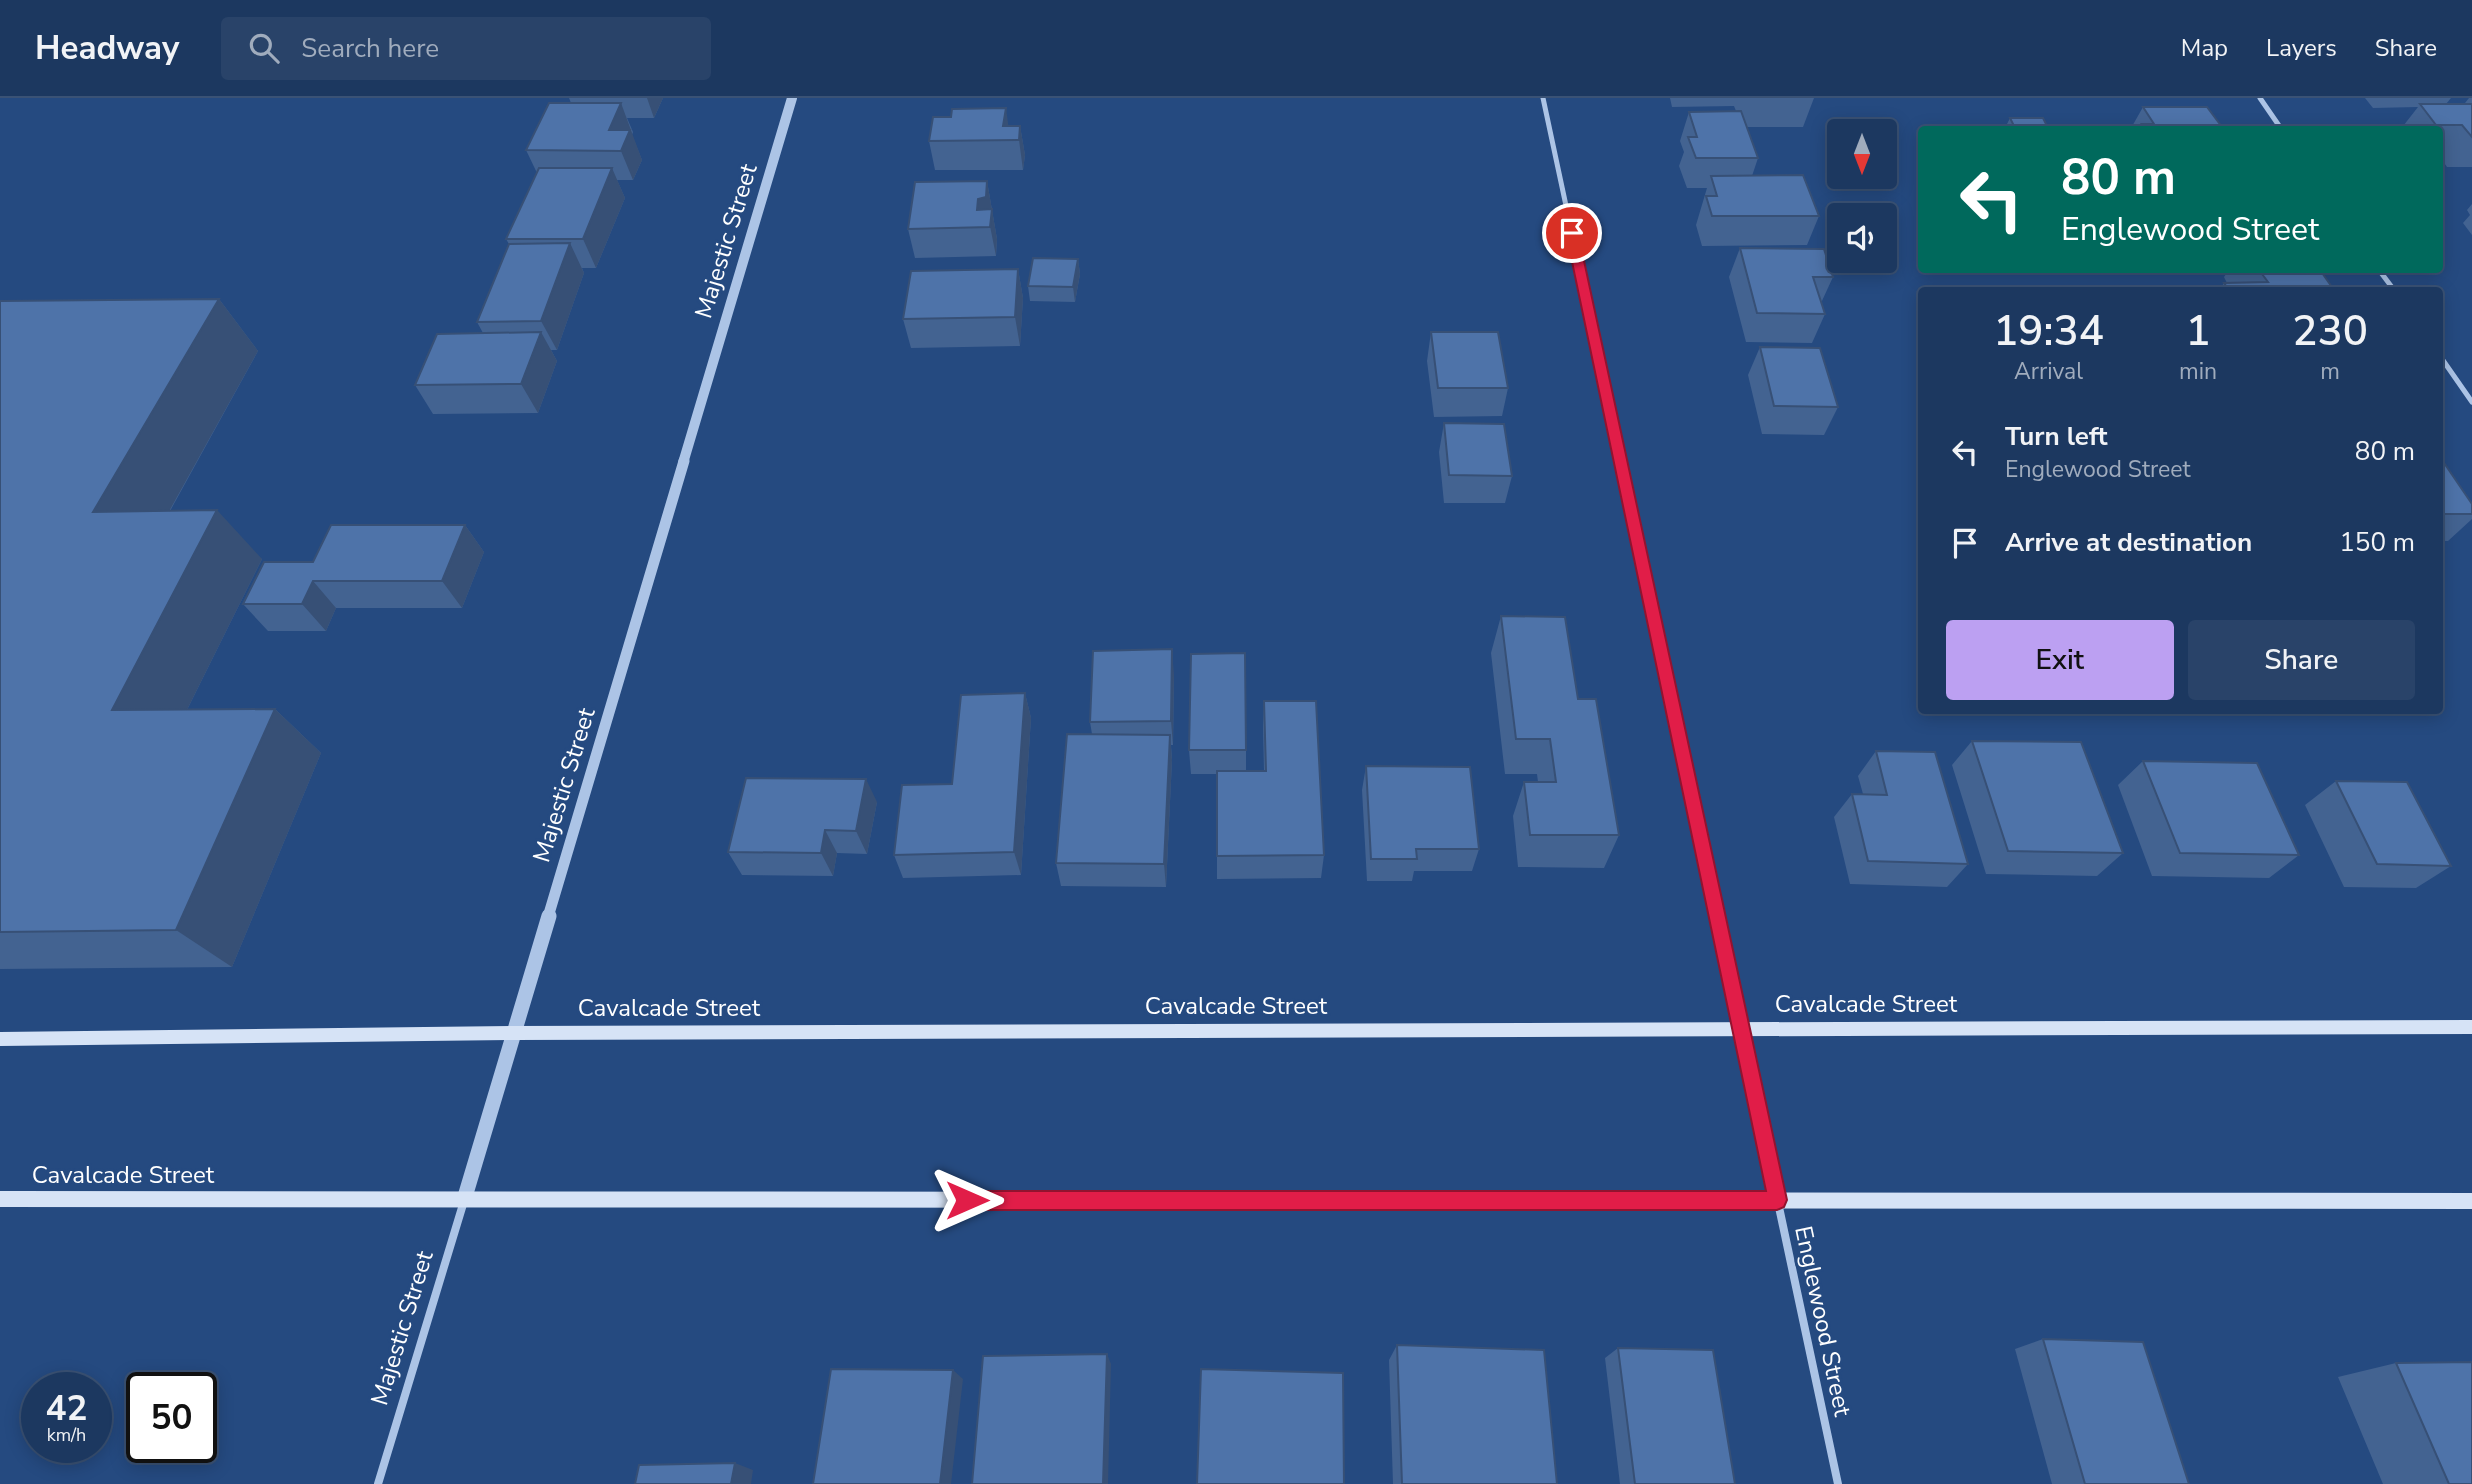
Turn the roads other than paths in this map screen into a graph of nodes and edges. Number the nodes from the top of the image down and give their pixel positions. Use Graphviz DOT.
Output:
graph roads {
  1 [pos="792,98"];
  2 [pos="1543,98"];
  3 [pos="2260,98"];
  4 [pos="2279,126"];
  5 [pos="2443,360"];
  6 [pos="2472,402"];
  7 [pos="2472,1027"];
  8 [pos="1741,1028"];
  9 [pos="513,1033"];
  10 [pos="0,1039"];
  11 [pos="0,1199"];
  12 [pos="464,1200"];
  13 [pos="1777,1200"];
  14 [pos="2472,1201"];
  15 [pos="378,1484"];
  16 [pos="1838,1484"];
  1 -- 9 [label="street, Majestic Street"];
  2 -- 8 [label="street, Englewood Street"];
  3 -- 4 [label="street"];
  5 -- 6 [label="street"];
  7 -- 8 [label="main road, Cavalcade Street"];
  8 -- 9 [label="main road, Cavalcade Street"];
  8 -- 13 [label="street, Englewood Street"];
  9 -- 10 [label="main road, Cavalcade Street"];
  9 -- 12 [label="street, Majestic Street"];
  11 -- 12 [label="main road, Cavalcade Street"];
  12 -- 13 [label="main road, Cavalcade Street"];
  12 -- 15 [label="street, Majestic Street"];
  13 -- 14 [label="main road, Cavalcade Street"];
  13 -- 16 [label="street, Englewood Street"];
}
